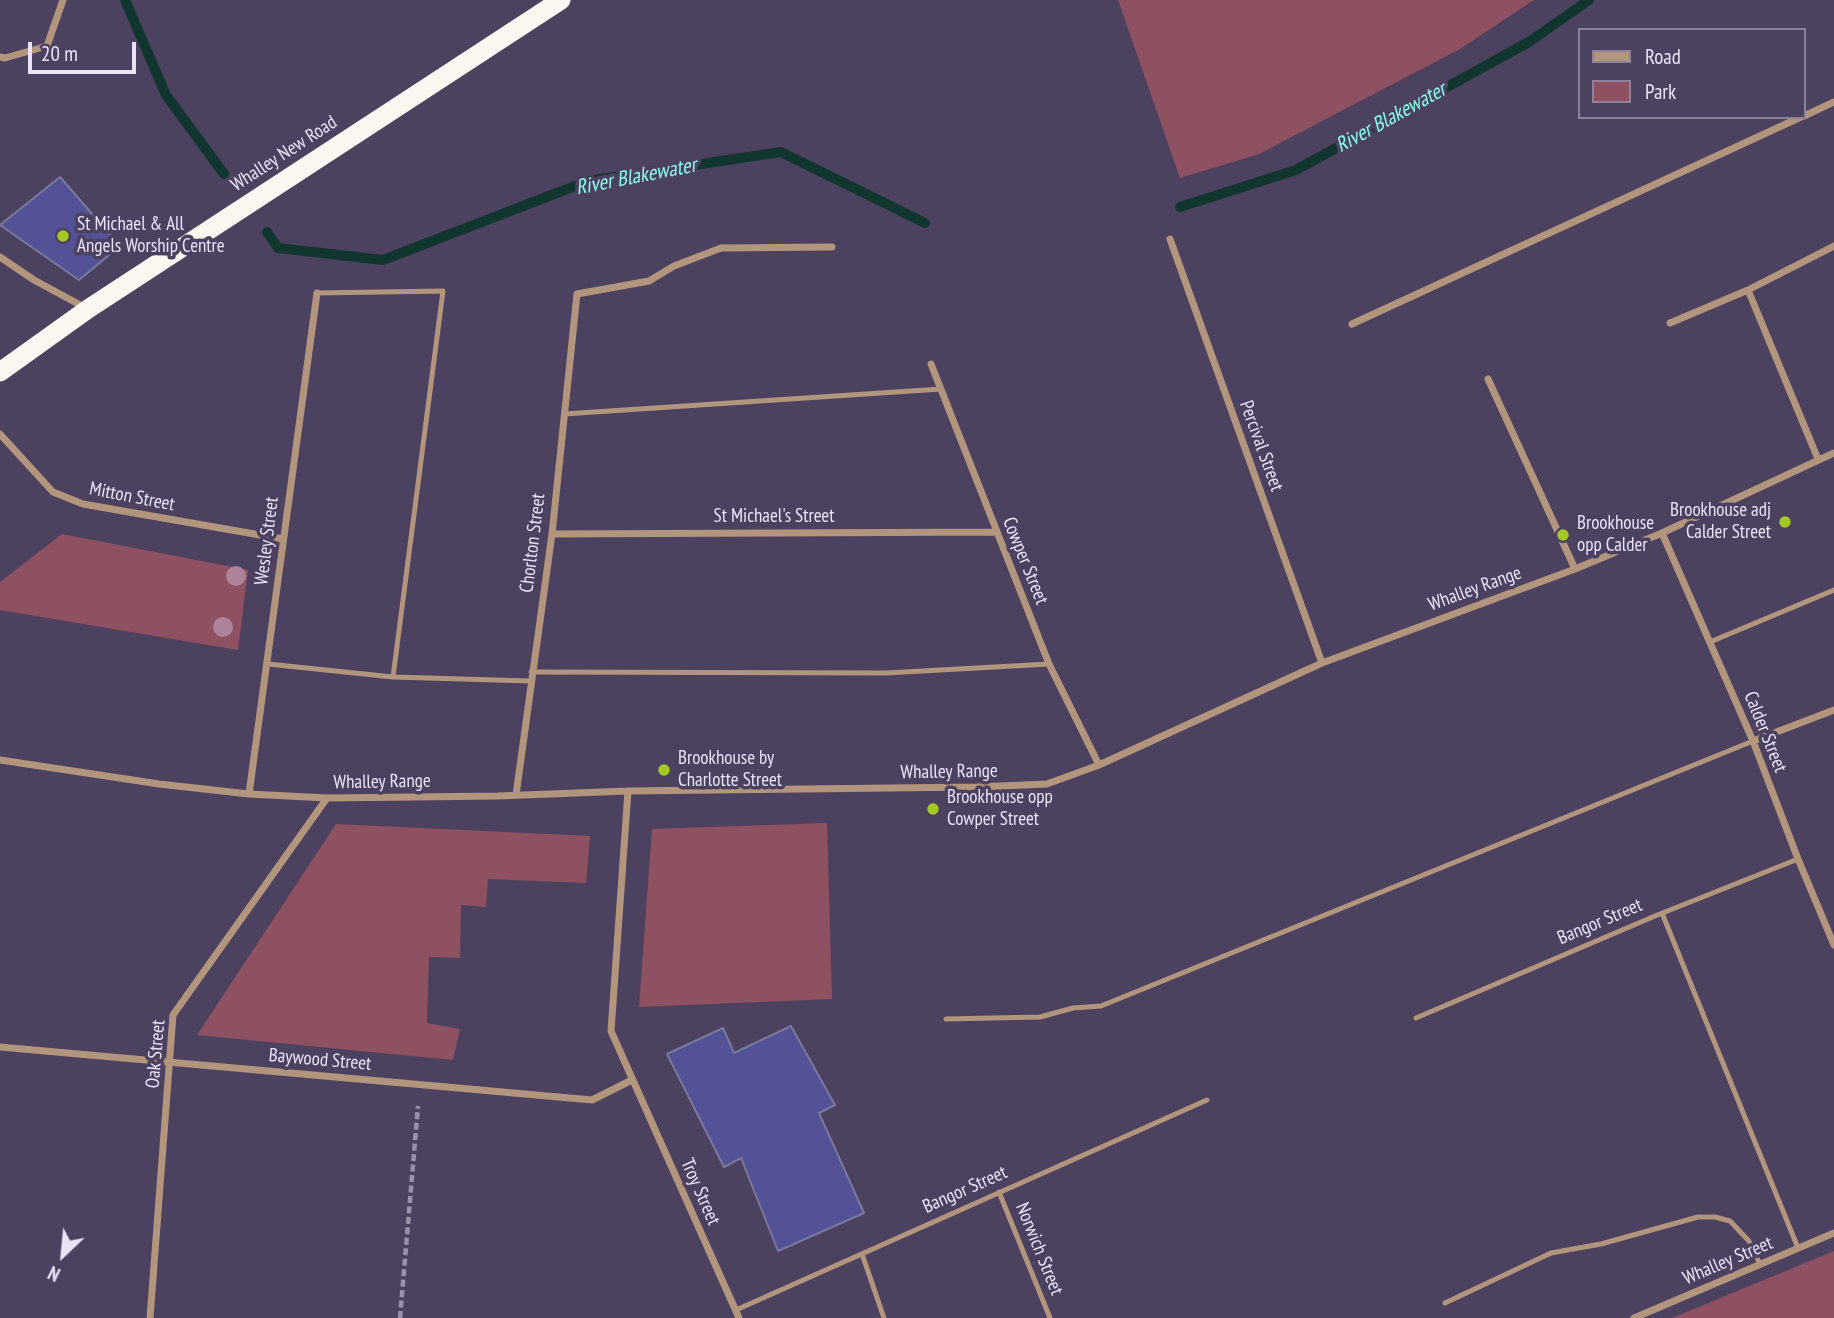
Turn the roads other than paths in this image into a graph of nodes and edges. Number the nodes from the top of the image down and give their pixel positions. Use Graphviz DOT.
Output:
graph roads {
  1 [pos="63,0"];
  2 [pos="561,0"];
  3 [pos="0,57"];
  4 [pos="1834,102"];
  5 [pos="1806,116"];
  6 [pos="1799,119"];
  7 [pos="1170,239"];
  8 [pos="1834,246"];
  9 [pos="832,247"];
  10 [pos="0,257"];
  11 [pos="1748,289"];
  12 [pos="317,293"];
  13 [pos="88,309"];
  14 [pos="1670,323"];
  15 [pos="1352,324"];
  16 [pos="931,363"];
  17 [pos="0,372"];
  18 [pos="1488,379"];
  19 [pos="941,388"];
  20 [pos="563,414"];
  21 [pos="0,434"];
  22 [pos="1834,453"];
  23 [pos="1818,459"];
  24 [pos="996,532"];
  25 [pos="1662,533"];
  26 [pos="552,534"];
  27 [pos="283,539"];
  28 [pos="1575,569"];
  29 [pos="1834,590"];
  30 [pos="1710,642"];
  31 [pos="1322,663"];
  32 [pos="268,664"];
  33 [pos="1049,664"];
  34 [pos="393,677"];
  35 [pos="531,677"];
  36 [pos="1834,710"];
  37 [pos="1753,740"];
  38 [pos="0,760"];
  39 [pos="1099,765"];
  40 [pos="628,791"];
  41 [pos="249,793"];
  42 [pos="516,795"];
  43 [pos="327,798"];
  44 [pos="1798,859"];
  45 [pos="1662,913"];
  46 [pos="1834,945"];
  47 [pos="1416,1018"];
  48 [pos="946,1019"];
  49 [pos="0,1047"];
  50 [pos="170,1063"];
  51 [pos="632,1080"];
  52 [pos="1207,1100"];
  53 [pos="999,1192"];
  54 [pos="1834,1233"];
  55 [pos="1798,1248"];
  56 [pos="862,1254"];
  57 [pos="1760,1264"];
  58 [pos="1445,1303"];
  59 [pos="737,1314"];
  60 [pos="150,1318"];
  61 [pos="884,1318"];
  62 [pos="1050,1318"];
  63 [pos="1634,1318"];
  1 -- 3 [label="street"];
  2 -- 13 [label="highway, Whalley New Road"];
  4 -- 5 [label="street"];
  6 -- 15 [label="street"];
  7 -- 31 [label="street, Percival Street"];
  8 -- 11 [label="street"];
  9 -- 20 [label="street, Chorlton Street"];
  10 -- 13 [label="street"];
  11 -- 14 [label="street"];
  11 -- 23 [label="street"];
  12 -- 27 [label="street, Wesley Street"];
  12 -- 34 [label="lane"];
  13 -- 17 [label="highway, Whalley New Road"];
  16 -- 19 [label="street, Cowper Street"];
  18 -- 28 [label="street"];
  19 -- 20 [label="lane"];
  19 -- 24 [label="street, Cowper Street"];
  20 -- 26 [label="street, Chorlton Street"];
  21 -- 27 [label="street, Mitton Street"];
  22 -- 23 [label="street, Whalley Range"];
  23 -- 25 [label="street, Whalley Range"];
  24 -- 26 [label="street, St Michael's Street"];
  24 -- 33 [label="street, Cowper Street"];
  25 -- 28 [label="street, Whalley Range"];
  25 -- 30 [label="street, Calder Street"];
  26 -- 35 [label="street, Chorlton Street"];
  27 -- 32 [label="street, Wesley Street"];
  28 -- 31 [label="street, Whalley Range"];
  29 -- 30 [label="lane"];
  30 -- 37 [label="street, Calder Street"];
  31 -- 39 [label="street, Whalley Range"];
  32 -- 34 [label="lane"];
  32 -- 41 [label="street, Wesley Street"];
  33 -- 35 [label="lane"];
  33 -- 39 [label="street, Cowper Street"];
  34 -- 35 [label="lane"];
  35 -- 42 [label="street, Chorlton Street"];
  36 -- 37 [label="street"];
  37 -- 44 [label="street, Calder Street"];
  37 -- 48 [label="lane"];
  38 -- 41 [label="street, Whalley Range"];
  39 -- 40 [label="street, Whalley Range"];
  40 -- 42 [label="street, Whalley Range"];
  40 -- 51 [label="street, Troy Street"];
  41 -- 43 [label="street, Whalley Range"];
  42 -- 43 [label="street, Whalley Range"];
  43 -- 50 [label="street, Oak Street"];
  44 -- 45 [label="lane, Bangor Street"];
  44 -- 46 [label="street, Calder Street"];
  45 -- 47 [label="lane, Bangor Street"];
  45 -- 55 [label="lane"];
  49 -- 50 [label="street, Baywood Street"];
  50 -- 51 [label="street, Baywood Street"];
  50 -- 60 [label="street, Oak Street"];
  51 -- 59 [label="street, Troy Street"];
  52 -- 53 [label="lane, Bangor Street"];
  53 -- 56 [label="lane, Bangor Street"];
  53 -- 62 [label="lane, Norwich Street"];
  54 -- 55 [label="street, Whalley Street"];
  55 -- 57 [label="street, Whalley Street"];
  56 -- 59 [label="lane, Bangor Street"];
  56 -- 61 [label="lane"];
  57 -- 58 [label="lane"];
  57 -- 63 [label="street, Whalley Street"];
}
